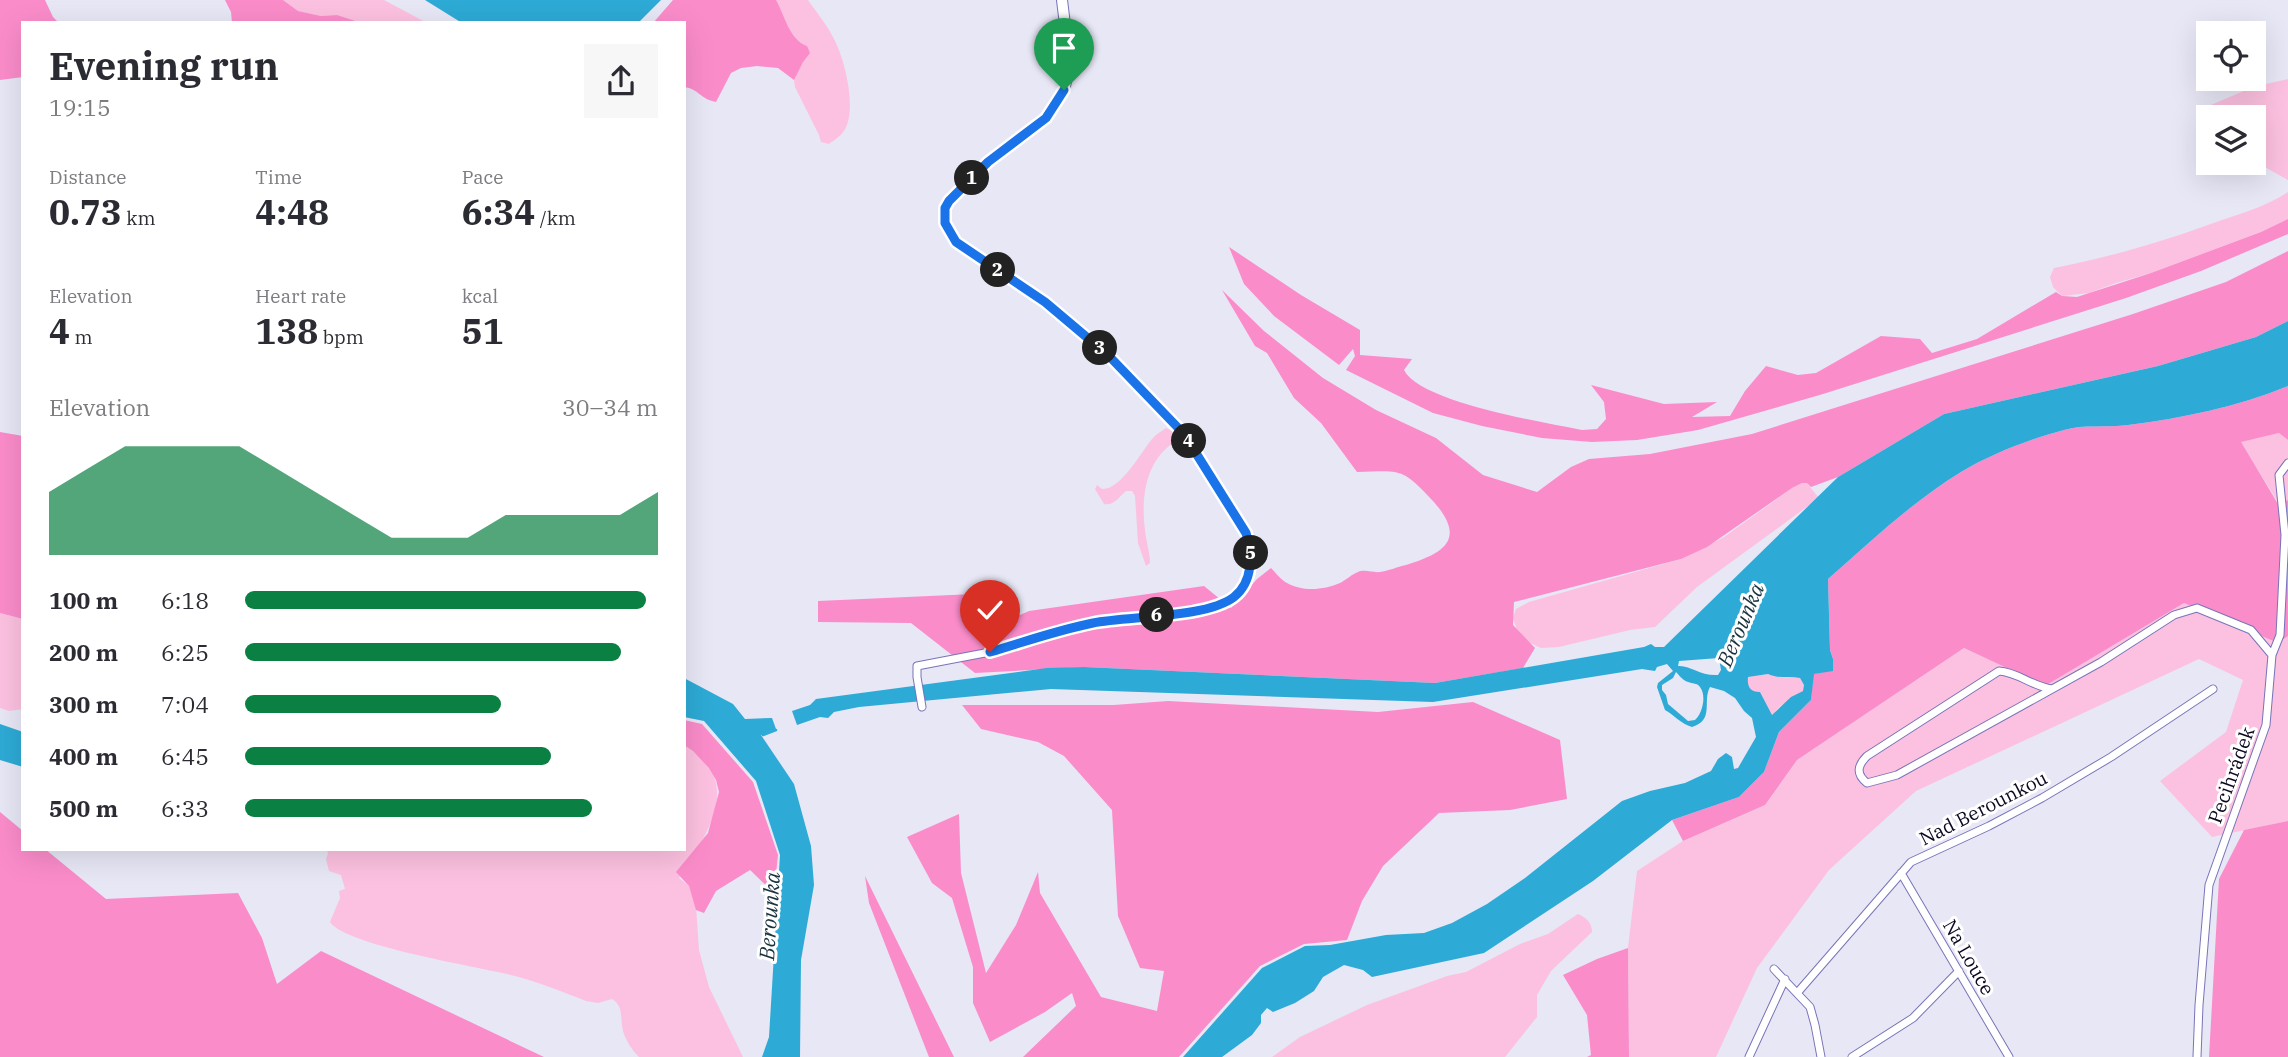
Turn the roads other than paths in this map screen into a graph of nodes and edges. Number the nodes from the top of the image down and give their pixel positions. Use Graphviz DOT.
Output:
graph roads {
  1 [pos="1062,0"];
  2 [pos="2288,463"];
  3 [pos="1251,553"];
  4 [pos="2272,655"];
  5 [pos="2213,688"];
  6 [pos="2052,689"];
  7 [pos="922,707"];
  8 [pos="1901,873"];
  9 [pos="1774,969"];
  10 [pos="1959,971"];
  11 [pos="1785,979"];
  12 [pos="1798,992"];
  13 [pos="1749,1057"];
  14 [pos="1821,1057"];
  15 [pos="1852,1057"];
  16 [pos="2009,1057"];
  17 [pos="2197,1057"];
  1 -- 3 [label="street"];
  2 -- 4 [label="street, Pecihrádek"];
  3 -- 7 [label="street"];
  4 -- 6 [label="street"];
  4 -- 17 [label="street, Pecihrádek"];
  5 -- 8 [label="street, Nad Berounkou"];
  6 -- 6 [label="street"];
  8 -- 10 [label="street, Na Louce"];
  8 -- 12 [label="street, Nad Berounkou"];
  9 -- 11 [label="street"];
  10 -- 15 [label="street"];
  10 -- 16 [label="street, Na Louce"];
  11 -- 12 [label="street"];
  11 -- 13 [label="street"];
  12 -- 14 [label="street"];
}
